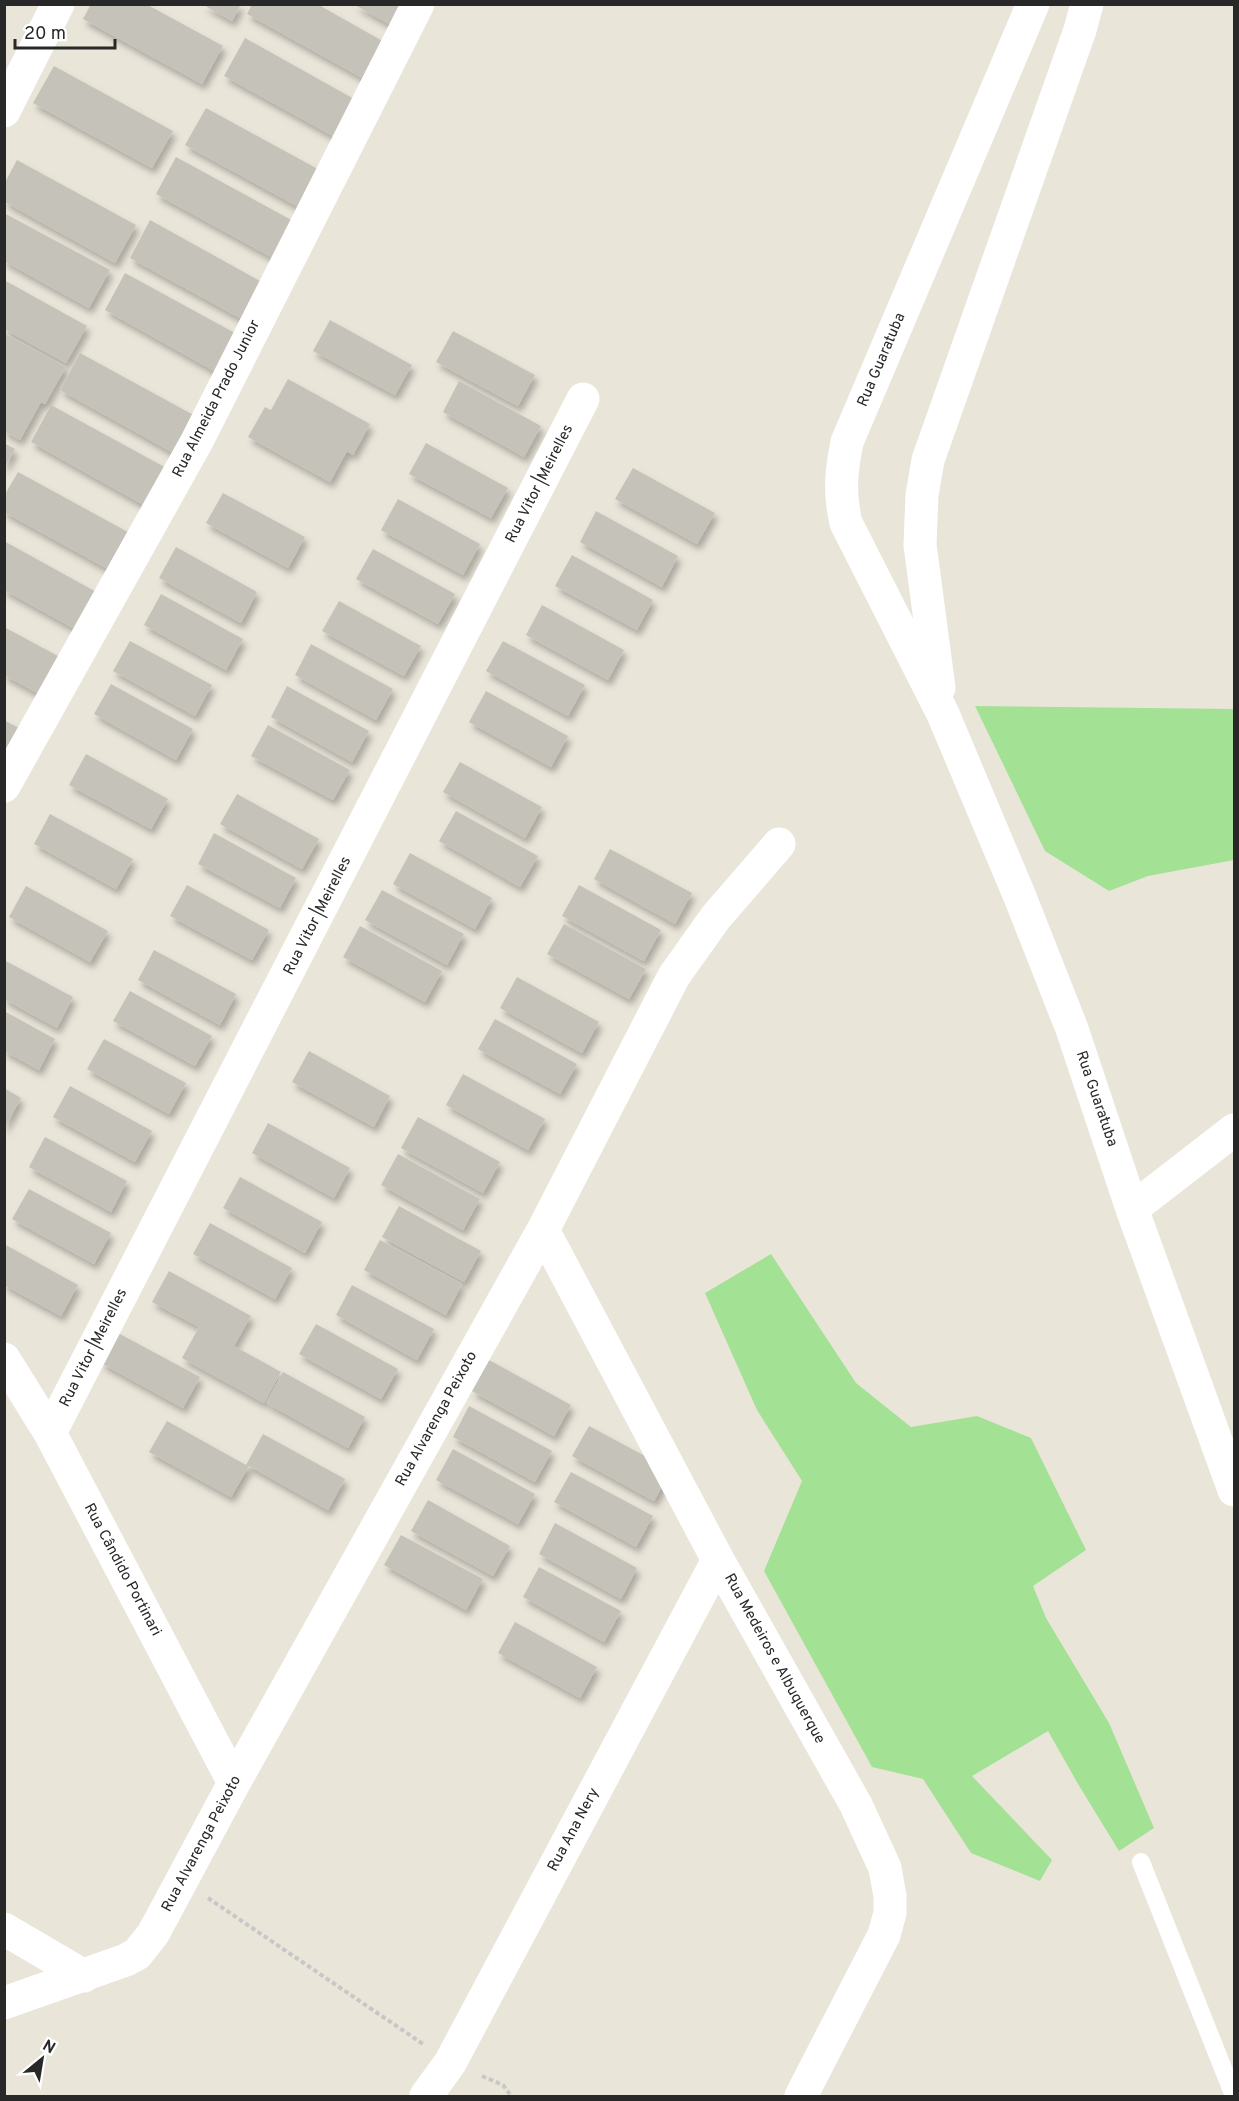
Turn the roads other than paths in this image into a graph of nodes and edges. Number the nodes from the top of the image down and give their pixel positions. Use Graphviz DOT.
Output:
graph roads {
  1 [pos="58,4"];
  2 [pos="418,4"];
  3 [pos="1033,4"];
  4 [pos="1087,4"];
  5 [pos="4,111"];
  6 [pos="584,399"];
  7 [pos="943,714"];
  8 [pos="4,786"];
  9 [pos="779,844"];
  10 [pos="1234,1130"];
  11 [pos="1132,1209"];
  12 [pos="543,1230"];
  13 [pos="4,1359"];
  14 [pos="50,1433"];
  15 [pos="1234,1490"];
  16 [pos="718,1560"];
  17 [pos="234,1783"];
  18 [pos="1141,1862"];
  19 [pos="4,1929"];
  20 [pos="84,1976"];
  21 [pos="4,2003"];
  22 [pos="426,2097"];
  23 [pos="801,2097"];
  24 [pos="1234,2097"];
  1 -- 5 [label="street"];
  2 -- 8 [label="street, Rua Almeida Prado Junior"];
  3 -- 7 [label="street, Rua Guaratuba"];
  4 -- 7 [label="street, Rua Guaratuba"];
  6 -- 14 [label="street, Rua Vitor |Meirelles"];
  7 -- 11 [label="street, Rua Guaratuba"];
  9 -- 12 [label="street, Rua Alvarenga Peixoto"];
  10 -- 11 [label="street"];
  11 -- 15 [label="street, Rua Guaratuba"];
  12 -- 16 [label="street, Rua Medeiros e Albuquerque"];
  12 -- 17 [label="street, Rua Alvarenga Peixoto"];
  13 -- 14 [label="street, Rua Cândido Portinari"];
  14 -- 17 [label="street, Rua Cândido Portinari"];
  16 -- 22 [label="street, Rua Ana Nery"];
  16 -- 23 [label="street, Rua Medeiros e Albuquerque"];
  17 -- 20 [label="street, Rua Alvarenga Peixoto"];
  18 -- 24 [label="lane"];
  19 -- 20 [label="street"];
  20 -- 21 [label="street, Rua Alvarenga Peixoto"];
}
